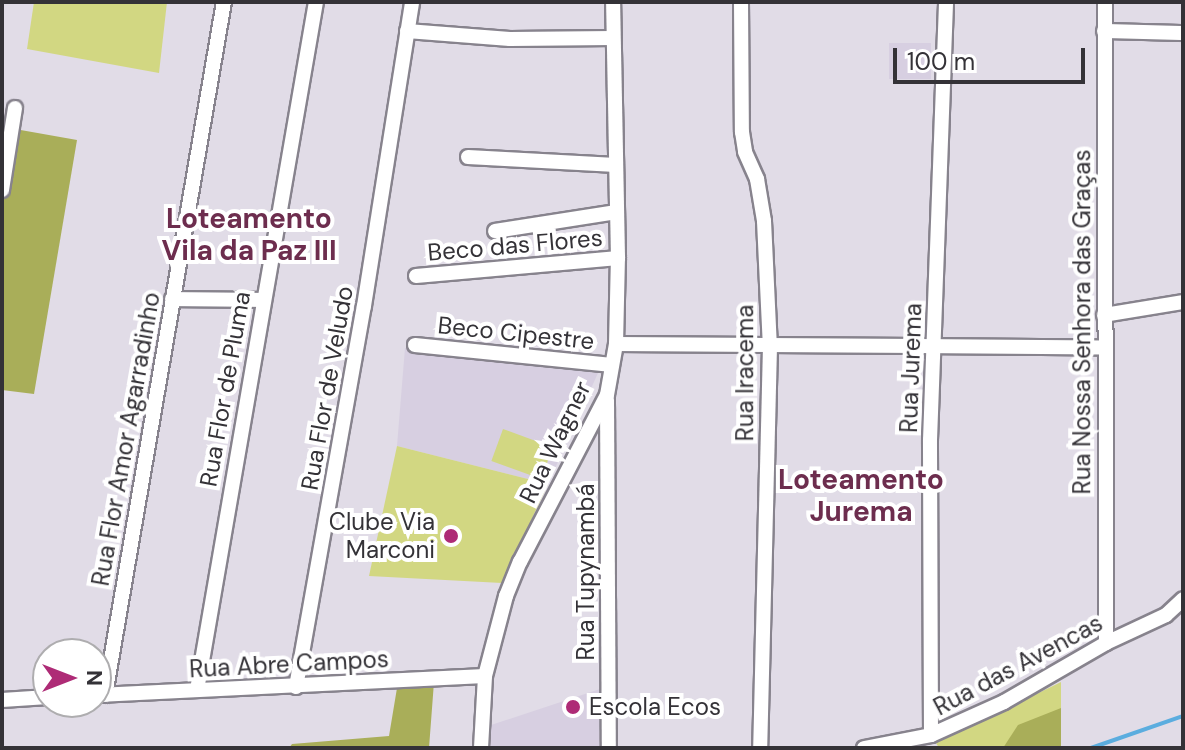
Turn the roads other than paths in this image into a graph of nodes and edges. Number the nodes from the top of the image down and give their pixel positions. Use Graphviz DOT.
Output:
graph roads {
  1 [pos="224,2"];
  2 [pos="316,2"];
  3 [pos="412,2"];
  4 [pos="613,2"];
  5 [pos="741,2"];
  6 [pos="946,2"];
  7 [pos="1105,2"];
  8 [pos="407,31"];
  9 [pos="1104,31"];
  10 [pos="1183,33"];
  11 [pos="613,38"];
  12 [pos="15,108"];
  13 [pos="468,157"];
  14 [pos="616,165"];
  15 [pos="2,190"];
  16 [pos="617,212"];
  17 [pos="495,231"];
  18 [pos="618,258"];
  19 [pos="416,276"];
  20 [pos="172,299"];
  21 [pos="263,300"];
  22 [pos="1183,302"];
  23 [pos="1104,315"];
  24 [pos="616,344"];
  25 [pos="415,345"];
  26 [pos="770,346"];
  27 [pos="1103,347"];
  28 [pos="933,349"];
  29 [pos="612,365"];
  30 [pos="607,395"];
  31 [pos="1183,599"];
  32 [pos="111,638"];
  33 [pos="1106,643"];
  34 [pos="485,676"];
  35 [pos="296,687"];
  36 [pos="197,690"];
  37 [pos="112,694"];
  38 [pos="32,698"];
  39 [pos="2,700"];
  40 [pos="931,735"];
  41 [pos="481,748"];
  42 [pos="609,748"];
  43 [pos="760,748"];
  44 [pos="864,748"];
  1 -- 20 [label="street, Rua Flor Amor Agarradinho"];
  2 -- 21 [label="street, Rua Flor de Pluma"];
  3 -- 8 [label="street, Rua Flor de Veludo"];
  4 -- 11 [label="street, Rua Wagner"];
  5 -- 26 [label="street, Rua Iracema"];
  6 -- 28 [label="street, Rua Jurema"];
  7 -- 9 [label="street, Rua Nossa Senhora das Graças"];
  8 -- 11 [label="street"];
  8 -- 35 [label="street, Rua Flor de Veludo"];
  9 -- 10 [label="street"];
  9 -- 23 [label="street, Rua Nossa Senhora das Graças"];
  11 -- 14 [label="street, Rua Wagner"];
  12 -- 15 [label="street"];
  13 -- 14 [label="street"];
  14 -- 16 [label="street, Rua Wagner"];
  16 -- 17 [label="street"];
  16 -- 18 [label="street, Rua Wagner"];
  18 -- 19 [label="street, Beco das Flores"];
  18 -- 24 [label="street, Rua Wagner"];
  20 -- 21 [label="street"];
  20 -- 32 [label="street, Rua Flor Amor Agarradinho"];
  21 -- 36 [label="street, Rua Flor de Pluma"];
  22 -- 23 [label="street"];
  23 -- 27 [label="street, Rua Nossa Senhora das Graças"];
  24 -- 26 [label="street"];
  24 -- 29 [label="street, Rua Wagner"];
  25 -- 29 [label="street, Beco Cipestre"];
  26 -- 28 [label="street"];
  26 -- 43 [label="street, Rua Iracema"];
  27 -- 28 [label="street"];
  27 -- 33 [label="street, Rua Nossa Senhora das Graças"];
  28 -- 40 [label="street, Rua Jurema"];
  29 -- 30 [label="street, Rua Wagner"];
  30 -- 34 [label="street, Rua Wagner"];
  30 -- 42 [label="street, Rua Tupynambá"];
  31 -- 33 [label="street, Rua das Avencas"];
  33 -- 40 [label="street, Rua das Avencas"];
  34 -- 35 [label="street, Rua Abre Campos"];
  34 -- 41 [label="street, Rua Wagner"];
  35 -- 36 [label="street, Rua Abre Campos"];
  36 -- 37 [label="street, Rua Abre Campos"];
  38 -- 39 [label="street"];
  40 -- 44 [label="street, Rua das Avencas"];
}
